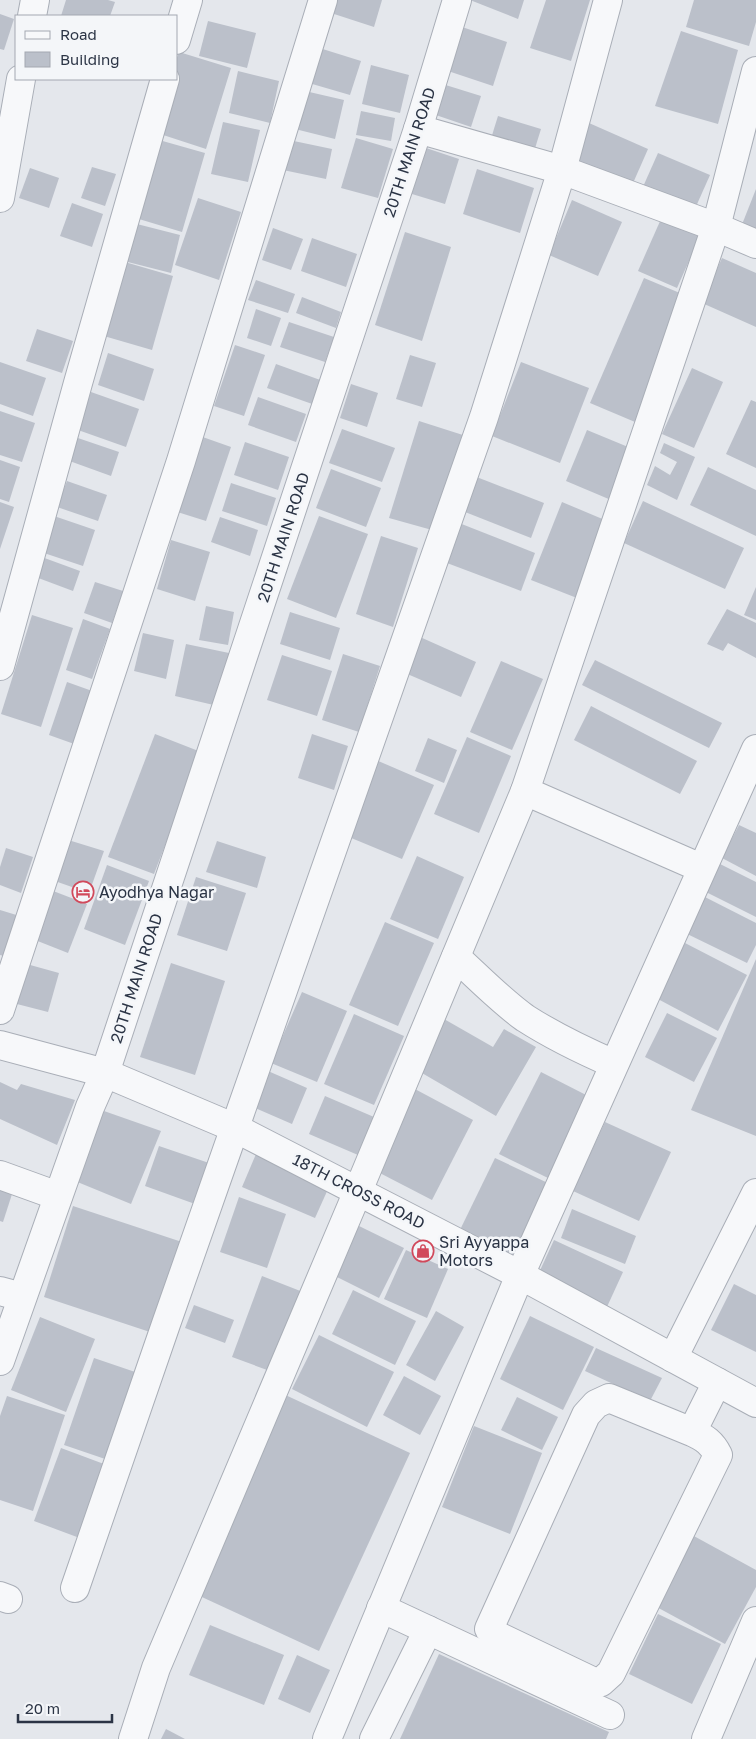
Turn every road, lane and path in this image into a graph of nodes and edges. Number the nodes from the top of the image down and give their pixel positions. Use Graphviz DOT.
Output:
graph roads {
  1 [pos="35,0"];
  2 [pos="188,0"];
  3 [pos="323,0"];
  4 [pos="457,0"];
  5 [pos="608,0"];
  6 [pos="32,15"];
  7 [pos="178,33"];
  8 [pos="756,71"];
  9 [pos="21,80"];
  10 [pos="165,80"];
  11 [pos="750,122"];
  12 [pos="418,129"];
  13 [pos="562,170"];
  14 [pos="0,198"];
  15 [pos="716,227"];
  16 [pos="756,244"];
  17 [pos="0,666"];
  18 [pos="756,749"];
  19 [pos="524,791"];
  20 [pos="701,868"];
  21 [pos="456,956"];
  22 [pos="0,1010"];
  23 [pos="0,1046"];
  24 [pos="614,1064"];
  25 [pos="105,1073"];
  26 [pos="235,1128"];
  27 [pos="0,1175"];
  28 [pos="358,1191"];
  29 [pos="756,1192"];
  30 [pos="58,1196"];
  31 [pos="520,1275"];
  32 [pos="11,1294"];
  33 [pos="673,1358"];
  34 [pos="0,1361"];
  35 [pos="717,1382"];
  36 [pos="756,1403"];
  37 [pos="692,1432"];
  38 [pos="75,1588"];
  39 [pos="381,1608"];
  40 [pos="756,1621"];
  41 [pos="428,1630"];
  42 [pos="610,1715"];
  43 [pos="132,1739"];
  44 [pos="326,1739"];
  45 [pos="374,1739"];
  46 [pos="706,1739"];
  1 -- 6 [label="street"];
  2 -- 7 [label="street"];
  3 -- 22 [label="street"];
  4 -- 12 [label="street, 20TH MAIN ROAD"];
  5 -- 13 [label="street"];
  8 -- 11 [label="street"];
  9 -- 14 [label="street"];
  10 -- 17 [label="street"];
  11 -- 15 [label="street"];
  12 -- 13 [label="street"];
  12 -- 25 [label="street, 20TH MAIN ROAD"];
  13 -- 15 [label="street"];
  13 -- 26 [label="street"];
  15 -- 16 [label="street"];
  15 -- 19 [label="street"];
  18 -- 24 [label="street"];
  19 -- 20 [label="street"];
  19 -- 21 [label="street"];
  21 -- 24 [label="street"];
  21 -- 28 [label="street"];
  23 -- 25 [label="street, 18TH CROSS ROAD"];
  24 -- 31 [label="street"];
  25 -- 26 [label="street, 18TH CROSS ROAD"];
  25 -- 30 [label="street, 20TH MAIN ROAD"];
  26 -- 28 [label="street, 18TH CROSS ROAD"];
  26 -- 38 [label="street"];
  27 -- 30 [label="street"];
  28 -- 31 [label="street, 18TH CROSS ROAD"];
  28 -- 43 [label="street"];
  29 -- 33 [label="street"];
  30 -- 32 [label="street, 20TH MAIN ROAD"];
  31 -- 33 [label="street, 18TH CROSS ROAD"];
  31 -- 39 [label="street"];
  32 -- 34 [label="street, 20TH MAIN ROAD"];
  33 -- 35 [label="street, 18TH CROSS ROAD"];
  35 -- 36 [label="street, 18TH CROSS ROAD"];
  35 -- 37 [label="street"];
  37 -- 37 [label="street"];
  39 -- 41 [label="street"];
  39 -- 44 [label="street"];
  40 -- 46 [label="street"];
  41 -- 42 [label="street"];
  41 -- 45 [label="street"];
}
